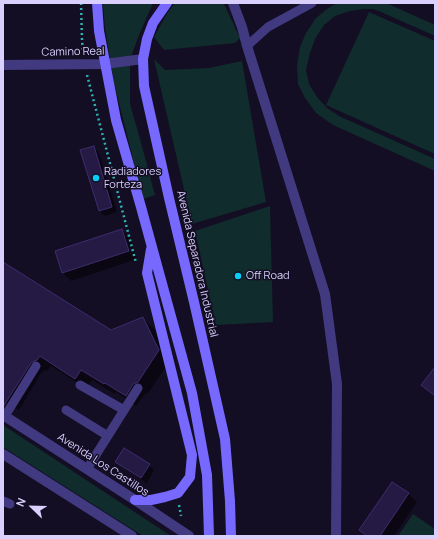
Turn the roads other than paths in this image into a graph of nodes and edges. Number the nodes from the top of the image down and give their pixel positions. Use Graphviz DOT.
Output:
graph roads {
  1 [pos="97,3"];
  2 [pos="168,3"];
  3 [pos="233,3"];
  4 [pos="312,3"];
  5 [pos="247,46"];
  6 [pos="143,59"];
  7 [pos="106,64"];
  8 [pos="3,65"];
  9 [pos="152,247"];
  10 [pos="36,366"];
  11 [pos="80,385"];
  12 [pos="138,388"];
  13 [pos="66,410"];
  14 [pos="124,410"];
  15 [pos="4,416"];
  16 [pos="108,436"];
  17 [pos="3,454"];
  18 [pos="87,469"];
  19 [pos="135,500"];
  20 [pos="132,536"];
  21 [pos="189,536"];
  22 [pos="210,536"];
  23 [pos="231,536"];
  24 [pos="336,536"];
  1 -- 7 [label="main road"];
  2 -- 6 [label="main road, Avenida Separadora Industrial"];
  3 -- 5 [label="street"];
  4 -- 5 [label="lane"];
  5 -- 24 [label="street"];
  6 -- 7 [label="street, Camino Real"];
  6 -- 23 [label="main road, Avenida Separadora Industrial"];
  7 -- 8 [label="street, Camino Real"];
  7 -- 9 [label="main road"];
  9 -- 19 [label="main road"];
  9 -- 22 [label="main road"];
  10 -- 15 [label="lane"];
  11 -- 14 [label="lane"];
  12 -- 14 [label="lane"];
  13 -- 16 [label="lane"];
  14 -- 16 [label="lane"];
  15 -- 18 [label="street, Avenida Los Castillos"];
  16 -- 18 [label="lane"];
  17 -- 20 [label="street"];
  18 -- 19 [label="street, Avenida Los Castillos"];
  19 -- 21 [label="street, Avenida Los Castillos"];
}
